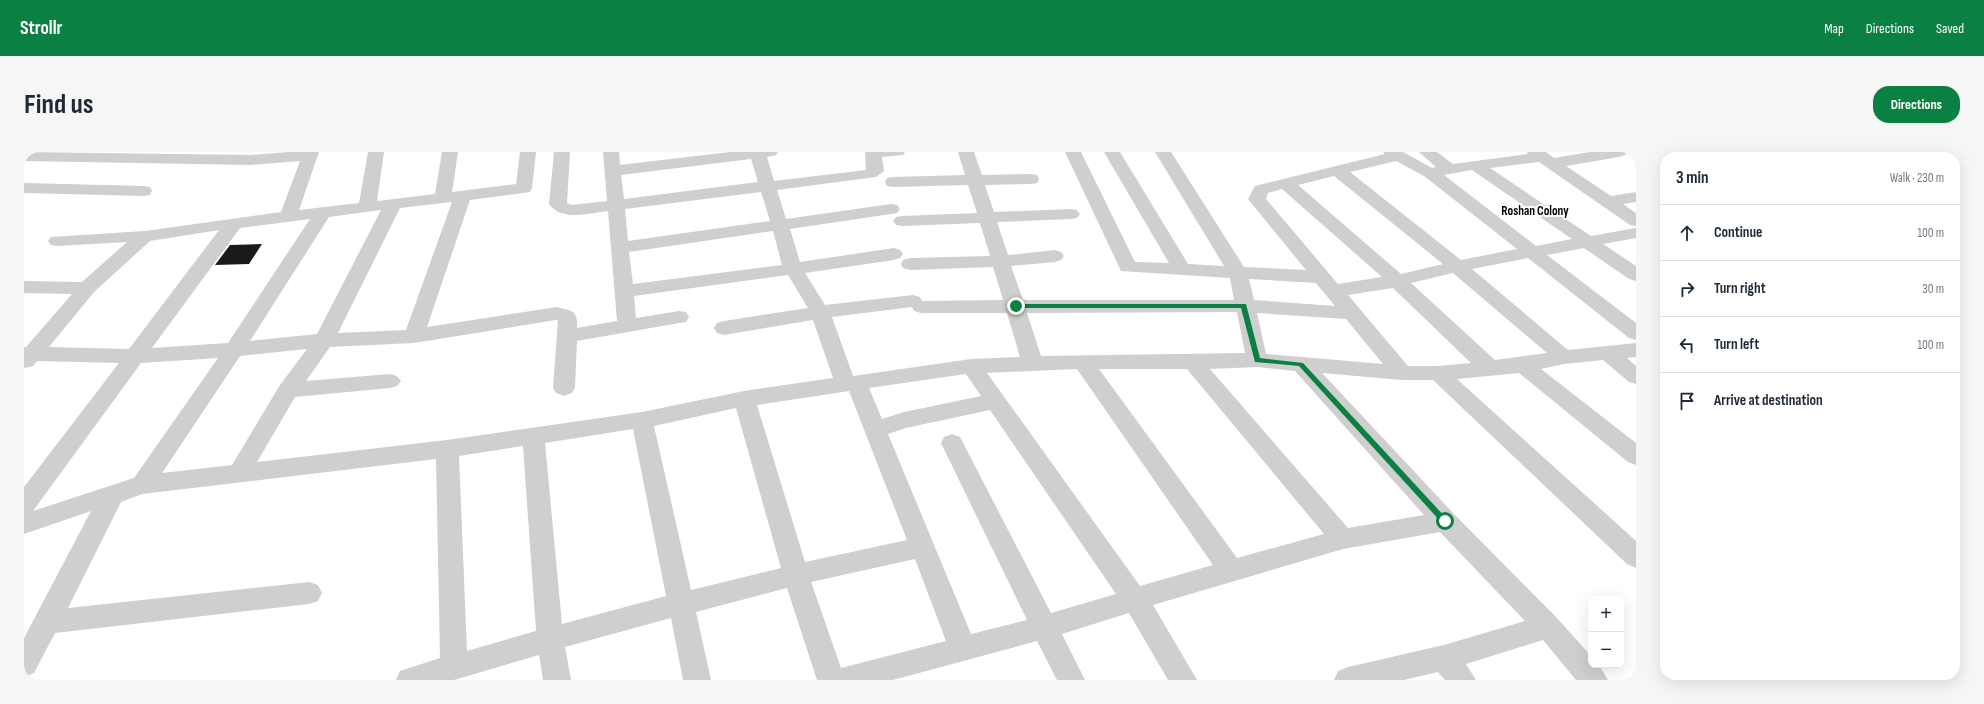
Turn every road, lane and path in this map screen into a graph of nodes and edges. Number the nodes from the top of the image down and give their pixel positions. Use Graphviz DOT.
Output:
graph roads {
  1 [pos="376,152"];
  2 [pos="450,152"];
  3 [pos="528,152"];
  4 [pos="562,152"];
  5 [pos="611,152"];
  6 [pos="897,152"];
  7 [pos="966,152"];
  8 [pos="1073,152"];
  9 [pos="1112,152"];
  10 [pos="1163,152"];
  11 [pos="1427,152"];
  12 [pos="1619,152"];
  13 [pos="762,153"];
  14 [pos="873,153"];
  15 [pos="310,154"];
  16 [pos="1394,154"];
  17 [pos="24,156"];
  18 [pos="1544,157"];
  19 [pos="1475,164"];
  20 [pos="1450,169"];
  21 [pos="1337,170"];
  22 [pos="612,171"];
  23 [pos="1430,173"];
  24 [pos="1031,179"];
  25 [pos="976,181"];
  26 [pos="893,182"];
  27 [pos="1286,183"];
  28 [pos="768,186"];
  29 [pos="26,190"];
  30 [pos="144,191"];
  31 [pos="463,195"];
  32 [pos="1636,197"];
  33 [pos="443,198"];
  34 [pos="1608,202"];
  35 [pos="393,204"];
  36 [pos="615,205"];
  37 [pos="367,207"];
  38 [pos="323,212"];
  39 [pos="1071,214"];
  40 [pos="288,216"];
  41 [pos="986,217"];
  42 [pos="1636,221"];
  43 [pos="234,223"];
  44 [pos="780,226"];
  45 [pos="1636,233"];
  46 [pos="145,236"];
  47 [pos="57,241"];
  48 [pos="1586,242"];
  49 [pos="620,248"];
  50 [pos="1531,252"];
  51 [pos="894,254"];
  52 [pos="1055,256"];
  53 [pos="1000,261"];
  54 [pos="910,264"];
  55 [pos="1457,266"];
  56 [pos="793,269"];
  57 [pos="1182,269"];
  58 [pos="1238,273"];
  59 [pos="1636,275"];
  60 [pos="1322,277"];
  61 [pos="1397,281"];
  62 [pos="24,287"];
  63 [pos="87,288"];
  64 [pos="623,291"];
  65 [pos="1334,291"];
  66 [pos="1016,306"];
  67 [pos="1244,306"];
  68 [pos="820,312"];
  69 [pos="1350,313"];
  70 [pos="679,317"];
  71 [pos="627,325"];
  72 [pos="724,328"];
  73 [pos="1636,333"];
  74 [pos="414,336"];
  75 [pos="567,336"];
  76 [pos="324,340"];
  77 [pos="234,350"];
  78 [pos="1636,350"];
  79 [pos="1609,354"];
  80 [pos="134,356"];
  81 [pos="27,357"];
  82 [pos="1564,357"];
  83 [pos="1257,360"];
  84 [pos="1083,362"];
  85 [pos="1193,362"];
  86 [pos="1033,364"];
  87 [pos="1301,364"];
  88 [pos="1523,364"];
  89 [pos="971,366"];
  90 [pos="1491,369"];
  91 [pos="1402,373"];
  92 [pos="1438,373"];
  93 [pos="1636,377"];
  94 [pos="390,381"];
  95 [pos="851,383"];
  96 [pos="564,388"];
  97 [pos="288,390"];
  98 [pos="744,399"];
  99 [pos="996,401"];
  100 [pos="642,420"];
  101 [pos="874,430"];
  102 [pos="533,436"];
  103 [pos="952,443"];
  104 [pos="447,448"];
  105 [pos="1636,456"];
  106 [pos="239,473"];
  107 [pos="142,485"];
  108 [pos="112,494"];
  109 [pos="24,505"];
  110 [pos="1445,521"];
  111 [pos="24,524"];
  112 [pos="1343,539"];
  113 [pos="923,547"];
  114 [pos="1636,557"];
  115 [pos="1231,570"];
  116 [pos="796,575"];
  117 [pos="309,593"];
  118 [pos="1135,600"];
  119 [pos="681,604"];
  120 [pos="47,622"];
  121 [pos="1548,626"];
  122 [pos="1045,627"];
  123 [pos="550,639"];
  124 [pos="963,648"];
  125 [pos="1444,658"];
  126 [pos="24,664"];
  127 [pos="454,667"];
  128 [pos="886,674"];
  129 [pos="414,680"];
  130 [pos="557,680"];
  131 [pos="697,680"];
  132 [pos="831,680"];
  133 [pos="845,680"];
  134 [pos="1071,680"];
  135 [pos="1183,680"];
  136 [pos="1348,680"];
  137 [pos="1462,680"];
  138 [pos="1594,680"];
  1 -- 37 [label="street"];
  2 -- 33 [label="street"];
  3 -- 31 [label="street"];
  4 -- 36 [label="street"];
  5 -- 22 [label="street"];
  6 -- 14 [label="street"];
  7 -- 25 [label="street"];
  8 -- 57 [label="street"];
  9 -- 57 [label="street"];
  10 -- 58 [label="street"];
  11 -- 20 [label="street"];
  12 -- 18 [label="street"];
  13 -- 22 [label="street"];
  13 -- 28 [label="street"];
  14 -- 28 [label="street"];
  15 -- 17 [label="street"];
  15 -- 40 [label="street"];
  16 -- 21 [label="street"];
  16 -- 23 [label="street"];
  18 -- 19 [label="street"];
  18 -- 34 [label="street"];
  19 -- 20 [label="street"];
  19 -- 48 [label="street"];
  20 -- 23 [label="street"];
  21 -- 27 [label="street"];
  21 -- 55 [label="street"];
  22 -- 36 [label="street"];
  23 -- 50 [label="street"];
  24 -- 25 [label="street"];
  25 -- 26 [label="street"];
  25 -- 41 [label="street"];
  27 -- 60 [label="street"];
  27 -- 61 [label="street"];
  28 -- 36 [label="street"];
  28 -- 44 [label="street"];
  29 -- 30 [label="street"];
  31 -- 33 [label="street"];
  31 -- 74 [label="street"];
  32 -- 34 [label="street"];
  33 -- 35 [label="street"];
  34 -- 42 [label="street"];
  35 -- 37 [label="street"];
  35 -- 76 [label="street"];
  36 -- 49 [label="street"];
  37 -- 38 [label="street"];
  38 -- 40 [label="street"];
  38 -- 77 [label="street"];
  39 -- 41 [label="street"];
  40 -- 43 [label="street"];
  41 -- 44 [label="street"];
  41 -- 53 [label="street"];
  43 -- 46 [label="street"];
  43 -- 80 [label="street"];
  44 -- 49 [label="street"];
  44 -- 56 [label="street"];
  45 -- 48 [label="street"];
  46 -- 47 [label="street"];
  46 -- 63 [label="street"];
  48 -- 50 [label="street"];
  48 -- 59 [label="street"];
  49 -- 64 [label="street"];
  50 -- 55 [label="street"];
  50 -- 73 [label="street"];
  51 -- 56 [label="street"];
  52 -- 53 [label="street"];
  53 -- 54 [label="street"];
  53 -- 66 [label="street"];
  55 -- 61 [label="street"];
  55 -- 82 [label="street"];
  56 -- 64 [label="street"];
  56 -- 68 [label="street"];
  57 -- 58 [label="street"];
  58 -- 60 [label="street"];
  58 -- 67 [label="street"];
  60 -- 65 [label="street"];
  61 -- 65 [label="street"];
  61 -- 90 [label="street"];
  62 -- 63 [label="street"];
  63 -- 81 [label="street"];
  64 -- 71 [label="street"];
  65 -- 69 [label="street"];
  66 -- 67 [label="street"];
  66 -- 68 [label="street"];
  66 -- 86 [label="street"];
  67 -- 69 [label="street"];
  67 -- 83 [label="street"];
  68 -- 72 [label="street"];
  68 -- 95 [label="street"];
  69 -- 91 [label="street"];
  70 -- 71 [label="street"];
  71 -- 75 [label="street"];
  74 -- 75 [label="street"];
  74 -- 76 [label="street"];
  75 -- 96 [label="street"];
  76 -- 77 [label="street"];
  76 -- 97 [label="street"];
  77 -- 80 [label="street"];
  77 -- 107 [label="street"];
  78 -- 79 [label="street"];
  79 -- 82 [label="street"];
  79 -- 93 [label="street"];
  80 -- 81 [label="street"];
  80 -- 109 [label="street"];
  82 -- 88 [label="street"];
  83 -- 85 [label="street"];
  83 -- 87 [label="street"];
  84 -- 85 [label="street"];
  84 -- 86 [label="street"];
  84 -- 115 [label="street"];
  85 -- 112 [label="street"];
  86 -- 89 [label="street"];
  87 -- 91 [label="street"];
  87 -- 110 [label="street"];
  88 -- 90 [label="street"];
  88 -- 105 [label="street"];
  89 -- 95 [label="street"];
  89 -- 99 [label="street"];
  90 -- 92 [label="street"];
  91 -- 92 [label="street"];
  92 -- 114 [label="street"];
  94 -- 97 [label="street"];
  95 -- 98 [label="street"];
  95 -- 101 [label="street"];
  97 -- 106 [label="street"];
  98 -- 100 [label="street"];
  98 -- 116 [label="street"];
  99 -- 101 [label="street"];
  99 -- 118 [label="street"];
  100 -- 102 [label="street"];
  100 -- 119 [label="street"];
  101 -- 113 [label="street"];
  102 -- 104 [label="street"];
  102 -- 123 [label="street"];
  103 -- 122 [label="street"];
  104 -- 106 [label="street"];
  104 -- 127 [label="street"];
  106 -- 107 [label="street"];
  107 -- 108 [label="street"];
  108 -- 111 [label="street"];
  108 -- 120 [label="street"];
  110 -- 112 [label="street"];
  110 -- 121 [label="street"];
  112 -- 115 [label="street"];
  113 -- 116 [label="street"];
  113 -- 124 [label="street"];
  115 -- 118 [label="street"];
  116 -- 119 [label="street"];
  116 -- 132 [label="street"];
  117 -- 120 [label="street"];
  118 -- 122 [label="street"];
  118 -- 135 [label="street"];
  119 -- 123 [label="street"];
  119 -- 131 [label="street"];
  120 -- 126 [label="street"];
  121 -- 125 [label="street"];
  121 -- 138 [label="street"];
  122 -- 124 [label="street"];
  122 -- 134 [label="street"];
  123 -- 127 [label="street"];
  123 -- 130 [label="street"];
  124 -- 128 [label="street"];
  125 -- 136 [label="street"];
  125 -- 137 [label="street"];
  127 -- 129 [label="street"];
  128 -- 133 [label="street"];
}
